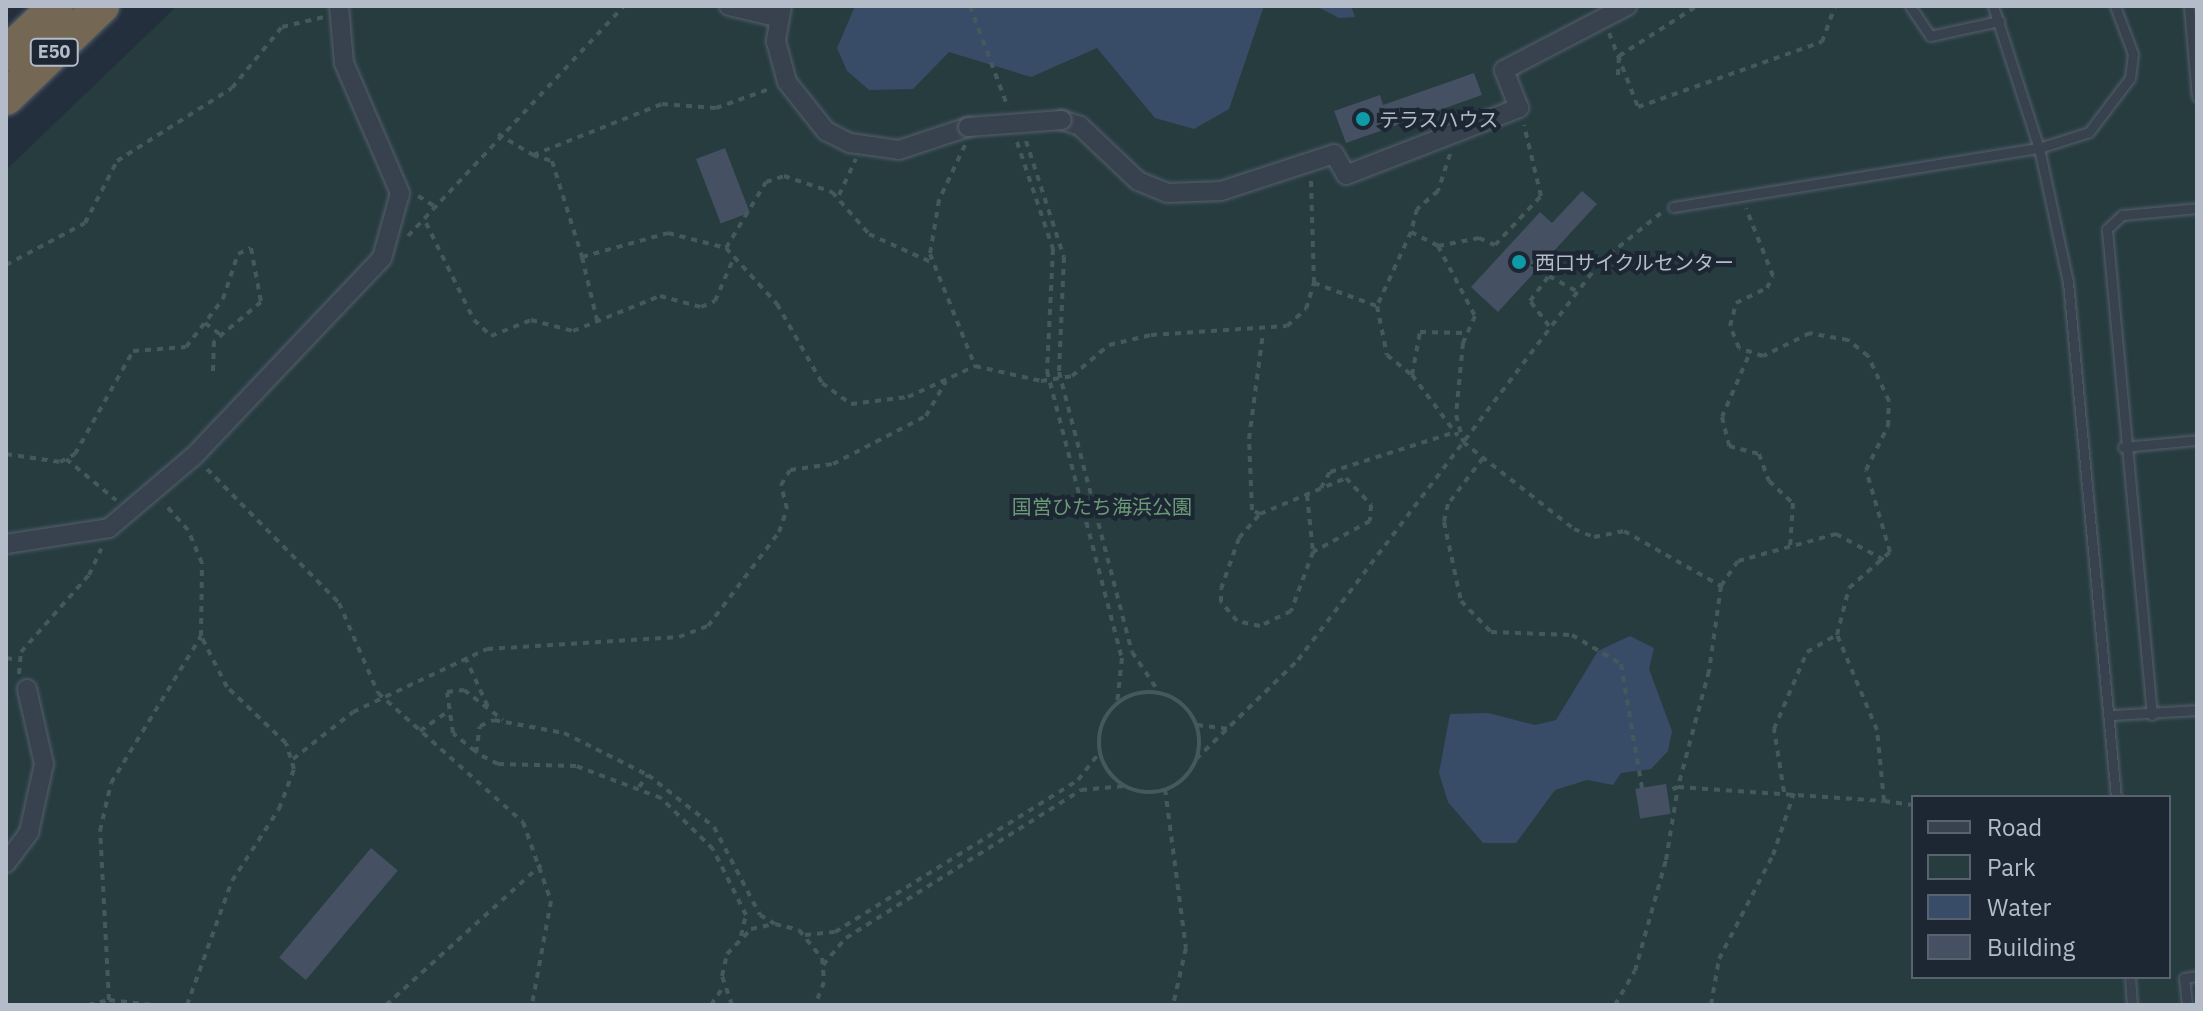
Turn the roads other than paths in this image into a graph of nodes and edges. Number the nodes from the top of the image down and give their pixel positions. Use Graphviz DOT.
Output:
graph roads {
  1 [pos="56,6"];
  2 [pos="102,6"];
  3 [pos="729,6"];
  4 [pos="1627,6"];
  5 [pos="1910,6"];
  6 [pos="1993,6"];
  7 [pos="2115,6"];
  8 [pos="2189,6"];
  9 [pos="339,11"];
  10 [pos="779,11"];
  11 [pos="1999,21"];
  12 [pos="6,54"];
  13 [pos="2197,97"];
  14 [pos="6,98"];
  15 [pos="2039,148"];
  16 [pos="1673,207"];
  17 [pos="2197,208"];
  18 [pos="2197,440"];
  19 [pos="2123,447"];
  20 [pos="6,544"];
  21 [pos="22,685"];
  22 [pos="2197,710"];
  23 [pos="2113,715"];
  24 [pos="2152,715"];
  25 [pos="2116,795"];
  26 [pos="6,863"];
  27 [pos="2197,976"];
  28 [pos="2130,979"];
  29 [pos="2132,1005"];
  30 [pos="2187,1005"];
  1 -- 12 [label="highway, E50"];
  2 -- 14 [label="highway, E50"];
  3 -- 10 [label="street"];
  4 -- 10 [label="street, bridge"];
  5 -- 11 [label="lane"];
  6 -- 11 [label="lane"];
  7 -- 15 [label="lane"];
  8 -- 13 [label="lane"];
  9 -- 20 [label="street"];
  11 -- 15 [label="lane"];
  15 -- 16 [label="lane"];
  15 -- 23 [label="lane"];
  17 -- 19 [label="lane"];
  18 -- 19 [label="lane"];
  19 -- 24 [label="lane"];
  21 -- 26 [label="street"];
  22 -- 24 [label="lane"];
  23 -- 24 [label="lane"];
  23 -- 25 [label="lane"];
  27 -- 30 [label="lane"];
  28 -- 29 [label="lane"];
}
